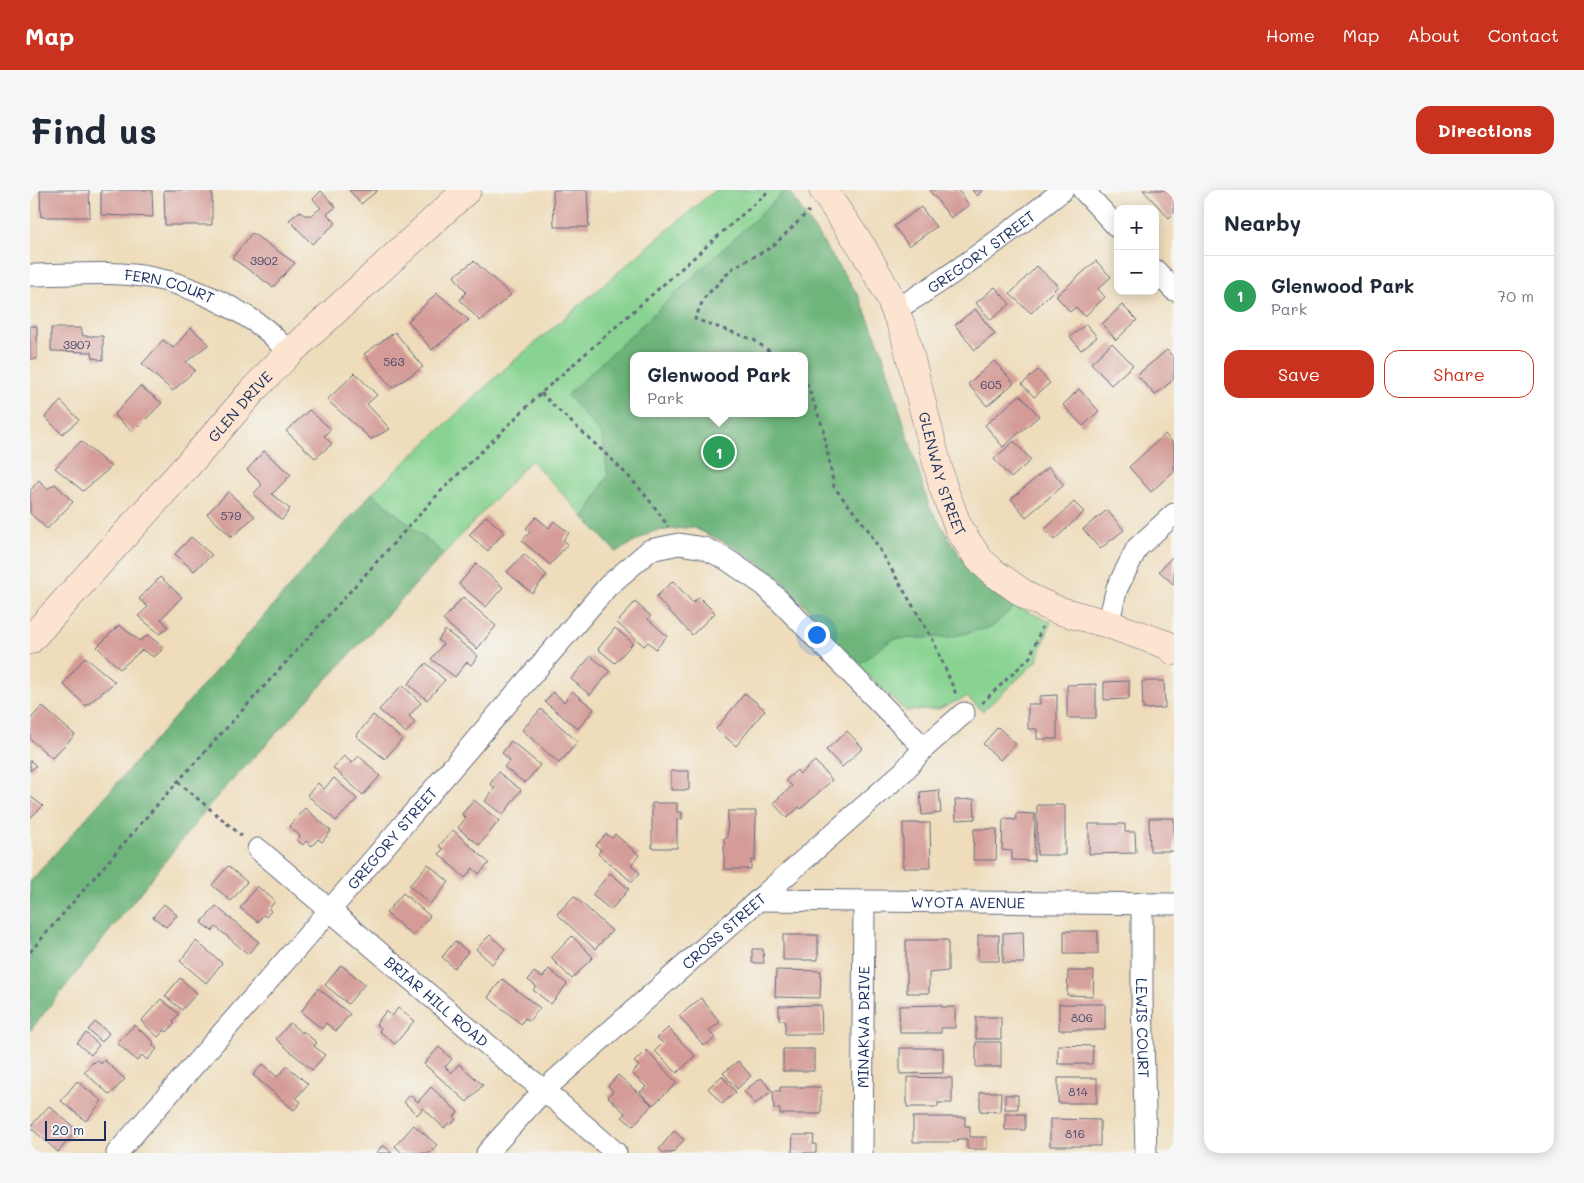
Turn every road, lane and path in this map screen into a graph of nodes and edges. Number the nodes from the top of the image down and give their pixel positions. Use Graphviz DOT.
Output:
graph roads {
  1 [pos="467,190"];
  2 [pos="770,190"];
  3 [pos="1063,190"];
  4 [pos="1083,190"];
  5 [pos="816,200"];
  6 [pos="1114,224"];
  7 [pos="1159,274"];
  8 [pos="30,275"];
  9 [pos="1174,290"];
  10 [pos="895,310"];
  11 [pos="770,352"];
  12 [pos="289,353"];
  13 [pos="808,387"];
  14 [pos="541,394"];
  15 [pos="1174,514"];
  16 [pos="679,544"];
  17 [pos="1057,610"];
  18 [pos="1108,624"];
  19 [pos="30,640"];
  20 [pos="1174,651"];
  21 [pos="964,713"];
  22 [pos="924,748"];
  23 [pos="178,782"];
  24 [pos="258,849"];
  25 [pos="760,900"];
  26 [pos="864,902"];
  27 [pos="1142,903"];
  28 [pos="1174,904"];
  29 [pos="330,910"];
  30 [pos="30,952"];
  31 [pos="544,1090"];
  32 [pos="117,1153"];
  33 [pos="486,1153"];
  34 [pos="616,1153"];
  35 [pos="862,1153"];
  36 [pos="1146,1153"];
  1 -- 12 [label="street, GLEN DRIVE"];
  2 -- 14 [label="path"];
  3 -- 10 [label="street, GREGORY STREET"];
  4 -- 6 [label="street"];
  5 -- 10 [label="street, GLENWAY STREET"];
  5 -- 11 [label="path"];
  7 -- 9 [label="street"];
  8 -- 12 [label="street, FERN COURT"];
  10 -- 17 [label="street, GLENWAY STREET"];
  12 -- 19 [label="street, GLEN DRIVE"];
  13 -- 21 [label="path"];
  14 -- 16 [label="path"];
  14 -- 23 [label="path"];
  15 -- 18 [label="street"];
  16 -- 22 [label="street"];
  16 -- 29 [label="street, GREGORY STREET"];
  17 -- 18 [label="street, GLENWAY STREET"];
  17 -- 21 [label="path"];
  18 -- 20 [label="street, GLENWAY STREET"];
  21 -- 22 [label="street, CROSS STREET"];
  22 -- 25 [label="street, CROSS STREET"];
  23 -- 24 [label="path"];
  23 -- 30 [label="path"];
  24 -- 29 [label="street, BRIAR HILL ROAD"];
  25 -- 26 [label="street, WYOTA AVENUE"];
  25 -- 31 [label="street, CROSS STREET"];
  26 -- 27 [label="street, WYOTA AVENUE"];
  26 -- 35 [label="street, MINAKWA DRIVE"];
  27 -- 28 [label="street, WYOTA AVENUE"];
  27 -- 36 [label="street, LEWIS COURT"];
  29 -- 31 [label="street, BRIAR HILL ROAD"];
  29 -- 32 [label="street, GREGORY STREET"];
  31 -- 33 [label="street, CROSS STREET"];
  31 -- 34 [label="street, BRIAR HILL ROAD"];
}
